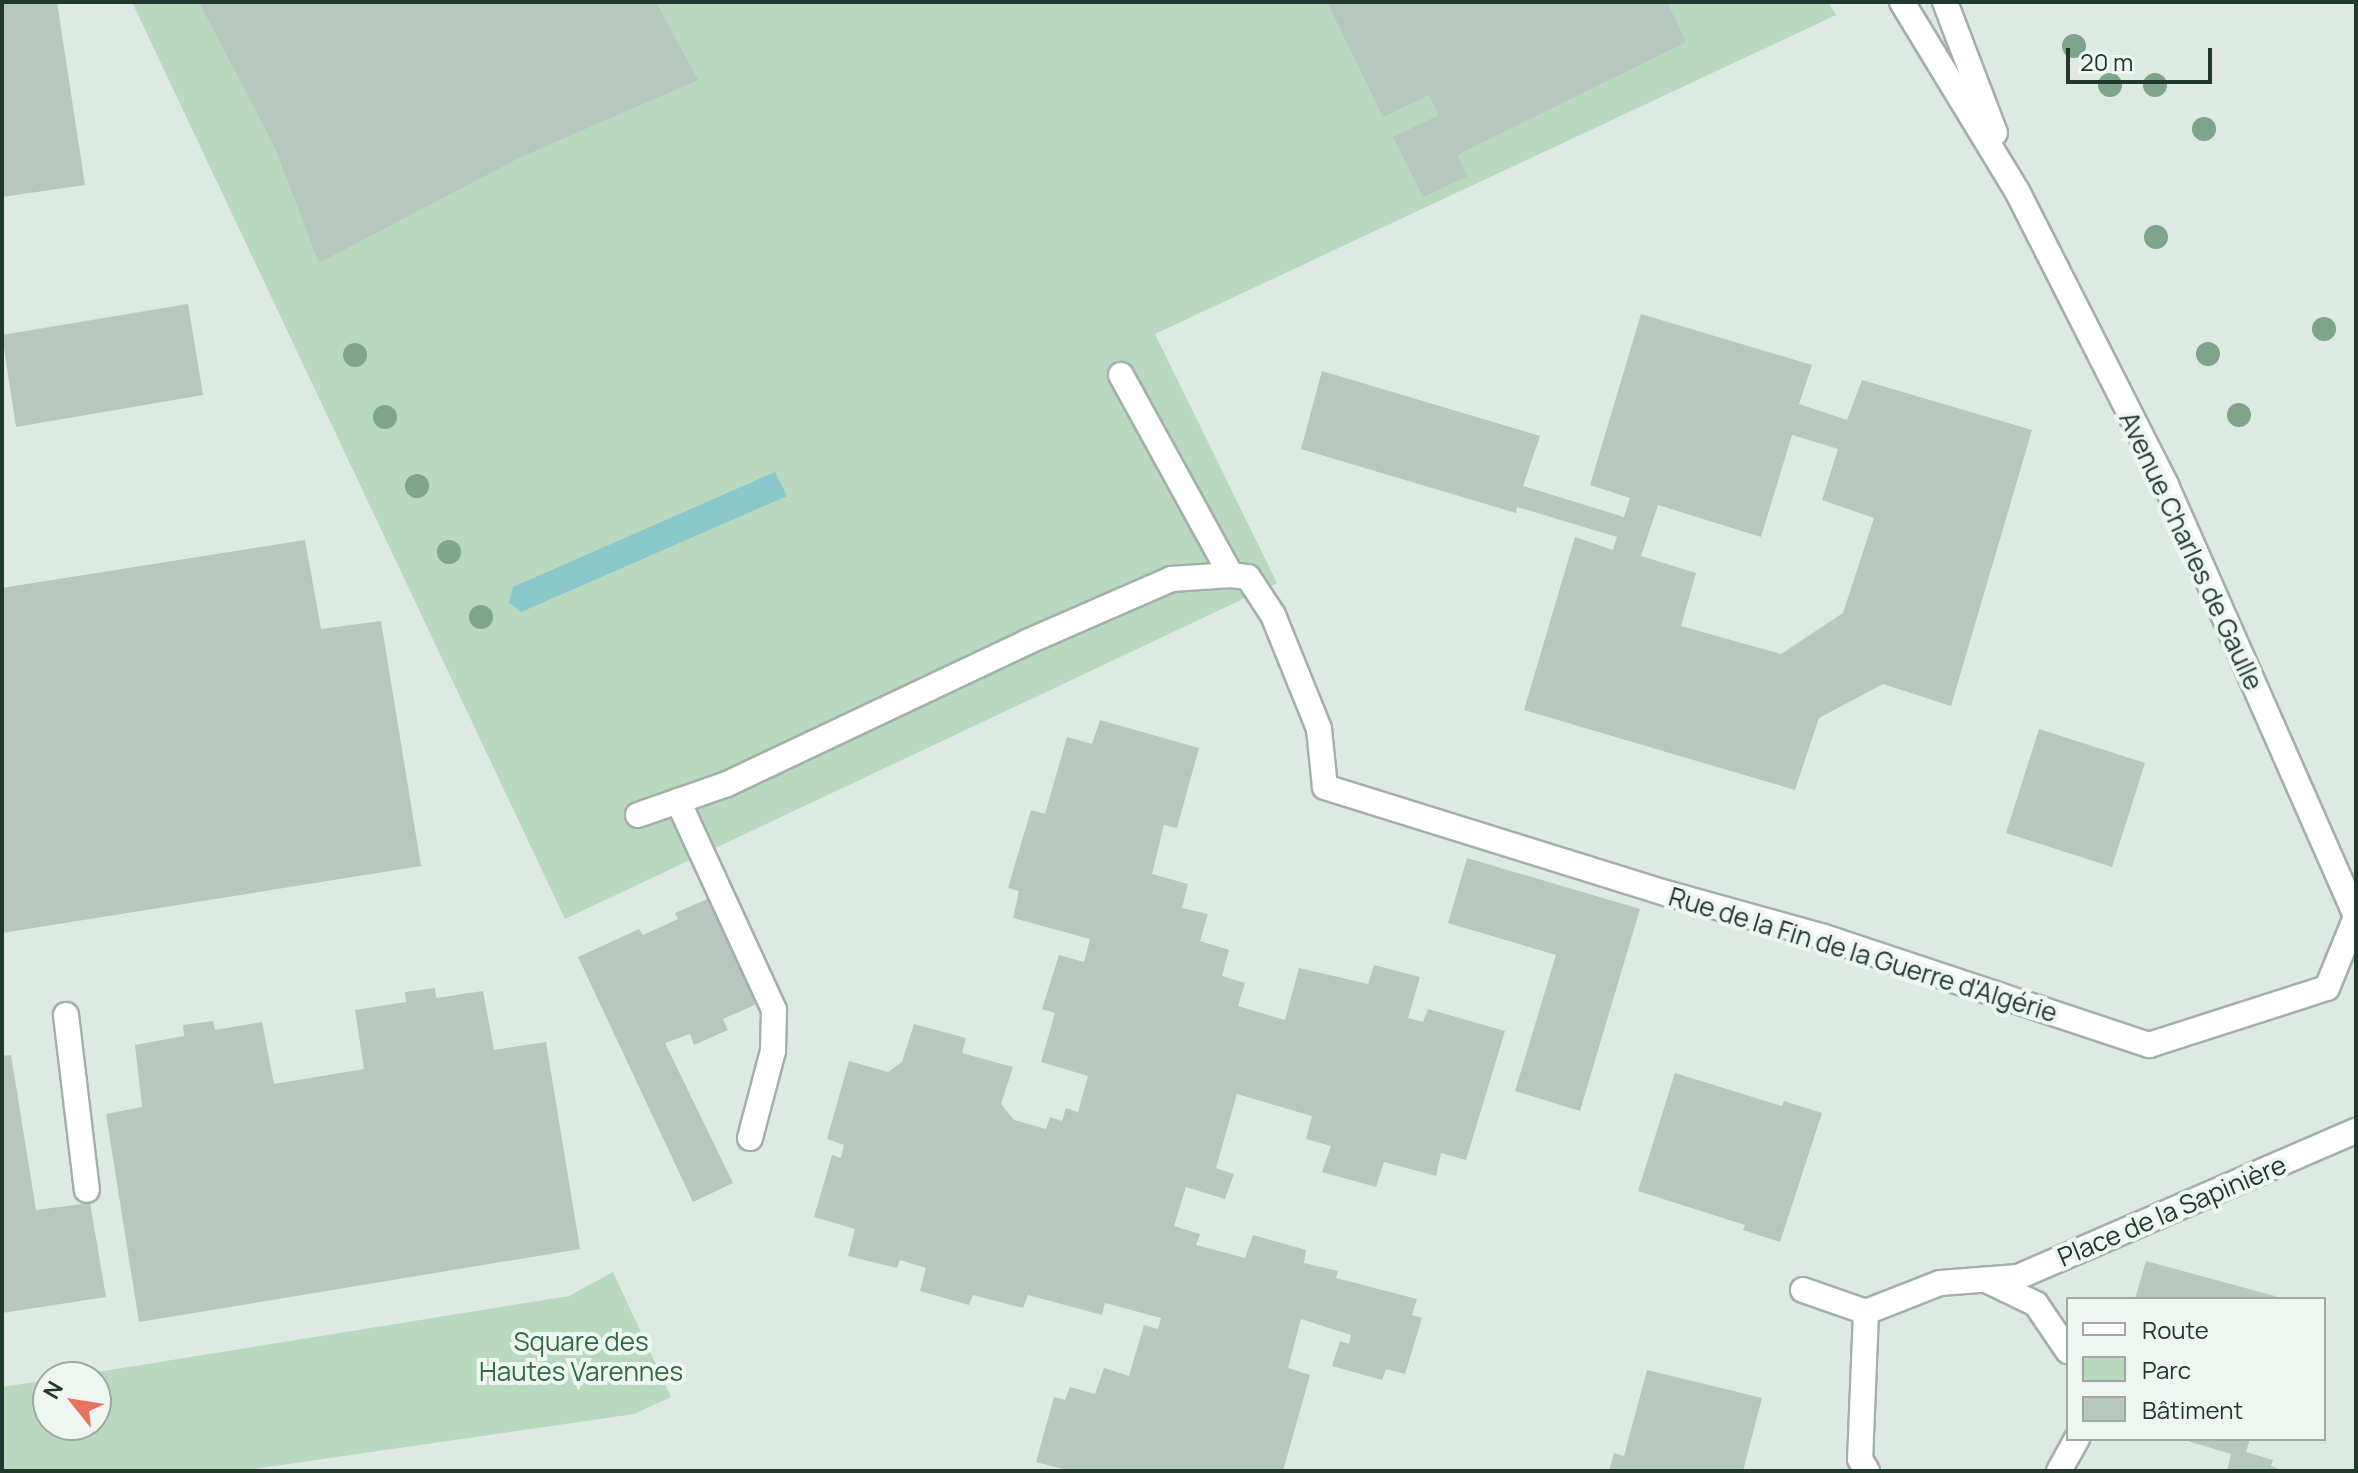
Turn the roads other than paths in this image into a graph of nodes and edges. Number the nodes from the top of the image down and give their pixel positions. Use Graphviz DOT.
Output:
graph roads {
  1 [pos="1902,2"];
  2 [pos="1945,2"];
  3 [pos="2017,191"];
  4 [pos="1121,375"];
  5 [pos="1231,575"];
  6 [pos="678,801"];
  7 [pos="638,815"];
  8 [pos="2356,916"];
  9 [pos="66,1015"];
  10 [pos="2356,1131"];
  11 [pos="750,1138"];
  12 [pos="87,1190"];
  13 [pos="1985,1280"];
  14 [pos="1803,1290"];
  15 [pos="1866,1312"];
  16 [pos="2066,1348"];
  17 [pos="2076,1441"];
  18 [pos="1867,1471"];
  19 [pos="2059,1471"];
  1 -- 3 [label="street, Avenue Charles de Gaulle"];
  2 -- 3 [label="street, Avenue Charles de Gaulle"];
  3 -- 8 [label="street, Avenue Charles de Gaulle"];
  4 -- 5 [label="street"];
  5 -- 6 [label="street"];
  5 -- 8 [label="street, Rue de la Fin de la Guerre d'Algérie"];
  6 -- 7 [label="street"];
  6 -- 11 [label="street"];
  9 -- 12 [label="street"];
  10 -- 13 [label="street, Place de la Sapinière"];
  13 -- 15 [label="street, Place de la Sapinière"];
  13 -- 16 [label="street, Place de la Sapinière"];
  14 -- 15 [label="street"];
  15 -- 18 [label="street"];
  17 -- 19 [label="street"];
}
